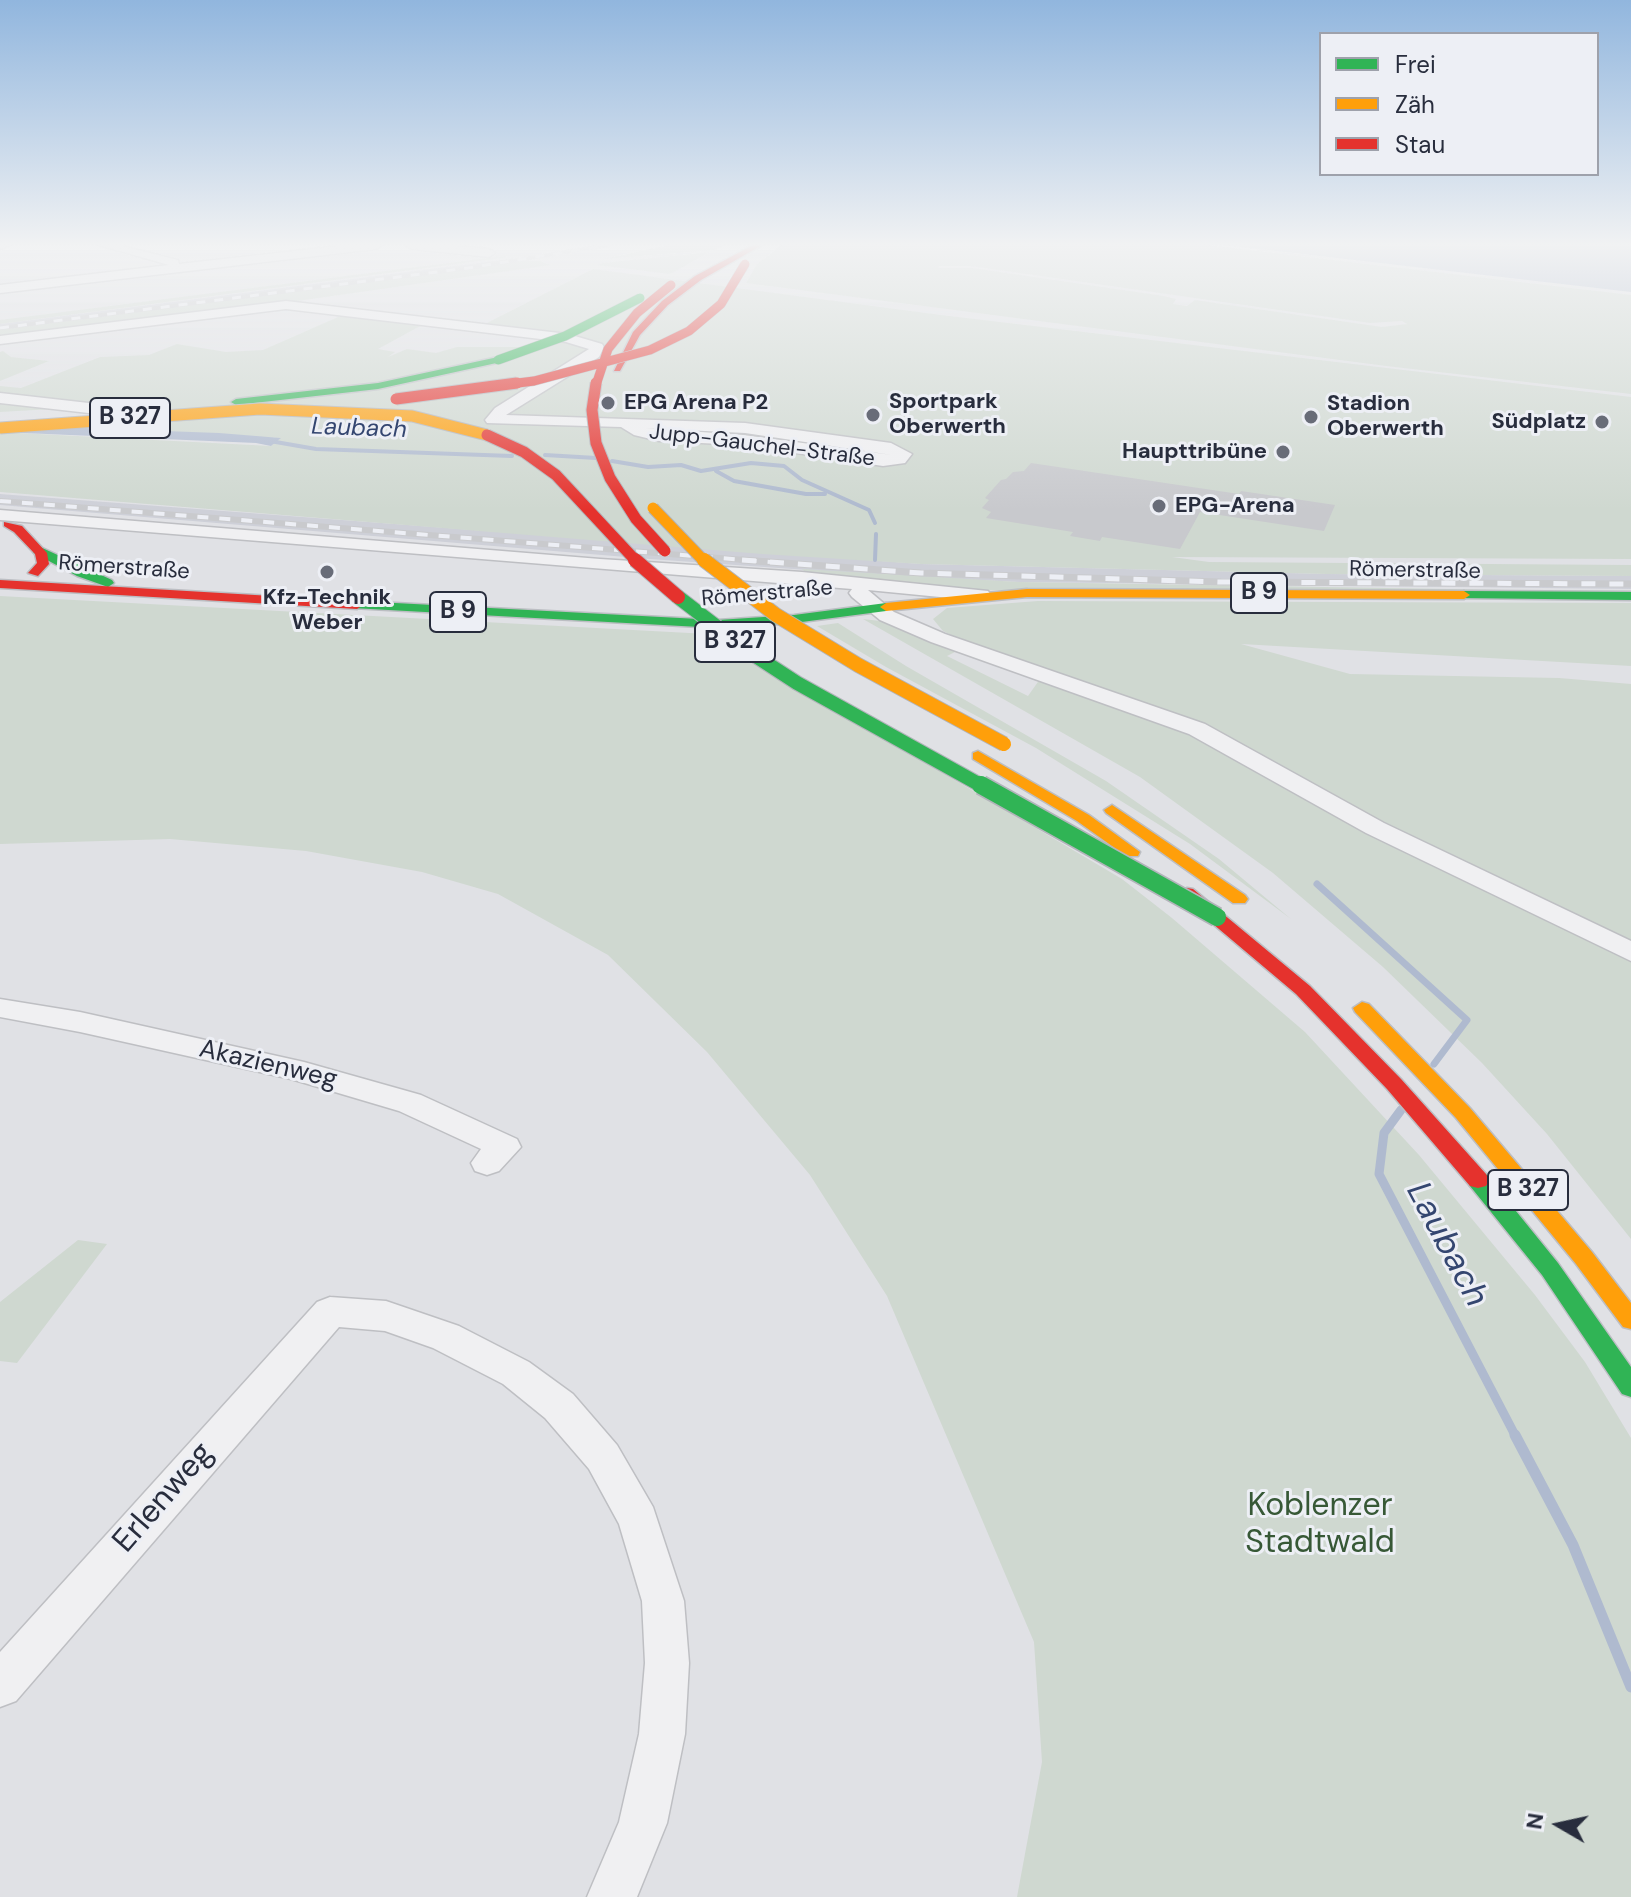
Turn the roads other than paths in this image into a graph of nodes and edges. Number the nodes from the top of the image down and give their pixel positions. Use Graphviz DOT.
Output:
graph roads {
  1 [pos="53,334"];
  2 [pos="531,334"];
  3 [pos="569,334"];
  4 [pos="621,334"];
  5 [pos="637,334"];
  6 [pos="683,334"];
  7 [pos="0,340"];
  8 [pos="0,398"];
  9 [pos="260,409"];
  10 [pos="0,419"];
  11 [pos="498,420"];
  12 [pos="0,428"];
  13 [pos="620,429"];
  14 [pos="644,495"];
  15 [pos="3,519"];
  16 [pos="38,550"];
  17 [pos="830,581"];
  18 [pos="4,584"];
  19 [pos="870,586"];
  20 [pos="137,593"];
  21 [pos="711,593"];
  22 [pos="981,595"];
  23 [pos="1631,596"];
  24 [pos="900,604"];
  25 [pos="729,606"];
  26 [pos="875,607"];
  27 [pos="927,633"];
  28 [pos="778,639"];
  29 [pos="965,748"];
  30 [pos="1017,752"];
  31 [pos="1095,800"];
  32 [pos="1249,908"];
  33 [pos="1217,917"];
  34 [pos="1631,952"];
  35 [pos="1346,993"];
  36 [pos="0,1008"];
  37 [pos="487,1163"];
  38 [pos="1631,1320"];
  39 [pos="1631,1387"];
  40 [pos="0,1685"];
  41 [pos="612,1897"];
  1 -- 7 [label="street"];
  2 -- 11 [label="street"];
  3 -- 10 [label="main road, B 327, bridge"];
  4 -- 21 [label="main road, B 327, bridge"];
  5 -- 13 [label="main road"];
  6 -- 9 [label="main road, B 327, bridge"];
  8 -- 11 [label="street, Jupp-Gauchel-Straße"];
  9 -- 12 [label="main road, B 327, bridge"];
  9 -- 33 [label="main road, B 327, bridge"];
  11 -- 13 [label="street, Jupp-Gauchel-Straße"];
  13 -- 13 [label="street, Jupp-Gauchel-Straße"];
  14 -- 30 [label="main road, B 327, bridge"];
  15 -- 16 [label="main road"];
  15 -- 17 [label="street"];
  15 -- 18 [label="main road"];
  16 -- 18 [label="main road"];
  16 -- 20 [label="main road"];
  17 -- 19 [label="street"];
  17 -- 26 [label="street"];
  18 -- 20 [label="main road, Römerstraße"];
  19 -- 22 [label="street"];
  19 -- 24 [label="street"];
  20 -- 26 [label="main road, Römerstraße / B 9"];
  22 -- 23 [label="main road, Römerstraße / B 9"];
  22 -- 24 [label="main road, Römerstraße / B 9"];
  24 -- 26 [label="main road, Römerstraße / B 9"];
  24 -- 27 [label="street"];
  25 -- 28 [label="main road, B 327"];
  26 -- 27 [label="street"];
  27 -- 34 [label="street"];
  29 -- 33 [label="main road, B 327, bridge"];
  31 -- 32 [label="main road"];
  33 -- 39 [label="main road, B 327"];
  35 -- 38 [label="main road, B 327"];
  36 -- 37 [label="street, Akazienweg"];
  40 -- 41 [label="street, Erlenweg"];
}
